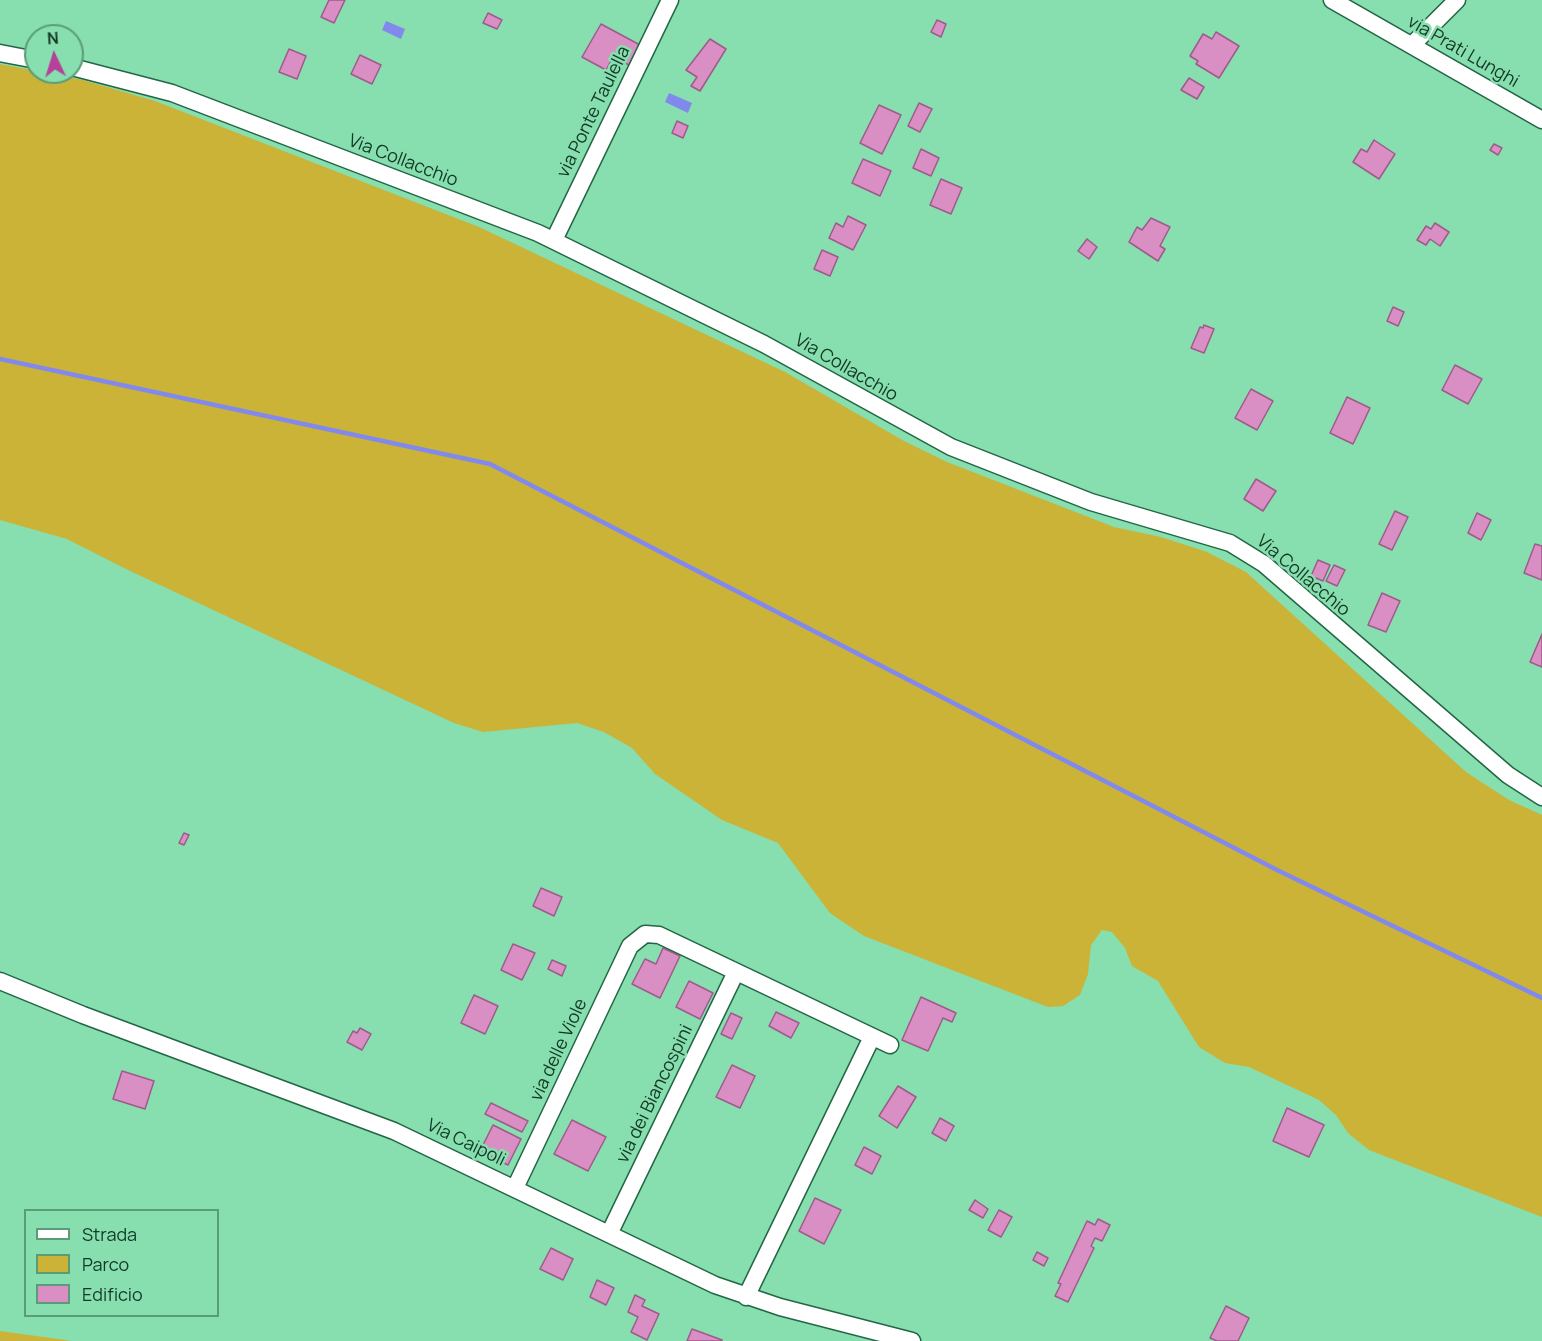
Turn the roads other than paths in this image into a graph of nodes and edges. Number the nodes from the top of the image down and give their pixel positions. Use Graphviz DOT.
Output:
graph roads {
  1 [pos="670,0"];
  2 [pos="1332,0"];
  3 [pos="1457,0"];
  4 [pos="1412,45"];
  5 [pos="0,54"];
  6 [pos="24,58"];
  7 [pos="84,70"];
  8 [pos="1542,120"];
  9 [pos="554,240"];
  10 [pos="1542,797"];
  11 [pos="736,972"];
  12 [pos="0,981"];
  13 [pos="872,1036"];
  14 [pos="890,1045"];
  15 [pos="515,1188"];
  16 [pos="609,1234"];
  17 [pos="746,1296"];
  18 [pos="912,1341"];
  1 -- 9 [label="street, via Ponte Taulella"];
  2 -- 4 [label="street, via Prati Lunghi"];
  3 -- 4 [label="street"];
  4 -- 8 [label="street, via Prati Lunghi"];
  5 -- 6 [label="street"];
  7 -- 9 [label="street, Via Collacchio"];
  9 -- 10 [label="street, Via Collacchio"];
  11 -- 13 [label="street"];
  11 -- 15 [label="street, via delle Viole"];
  11 -- 16 [label="street, via dei Biancospini"];
  12 -- 15 [label="street, Via Caipoli"];
  13 -- 14 [label="street"];
  13 -- 17 [label="street"];
  15 -- 16 [label="street, Via Caipoli"];
  16 -- 17 [label="street, Via Caipoli"];
  17 -- 18 [label="street, Via Caipoli"];
}
